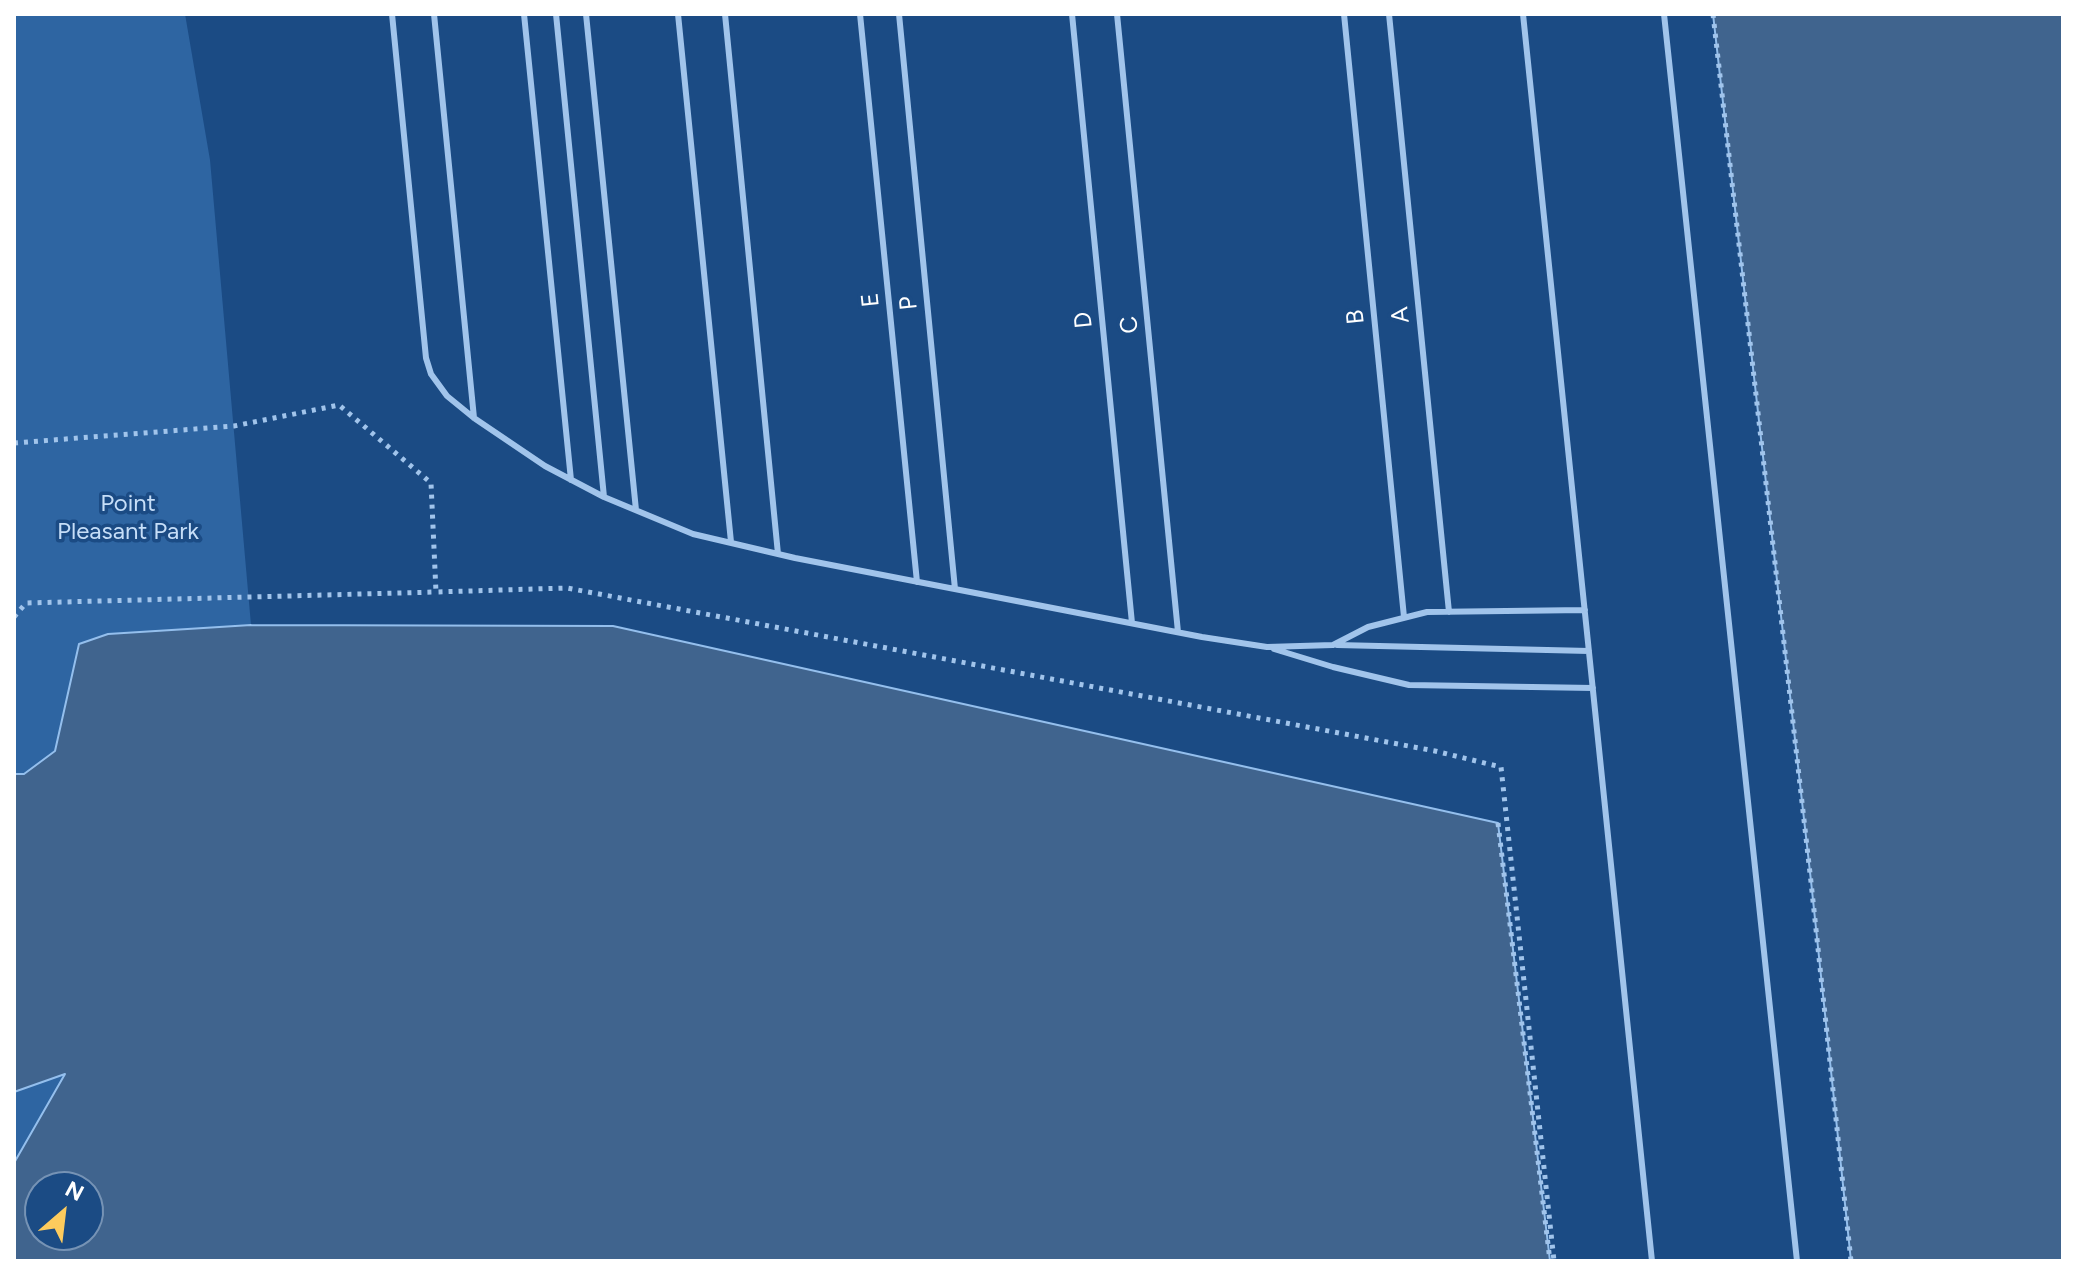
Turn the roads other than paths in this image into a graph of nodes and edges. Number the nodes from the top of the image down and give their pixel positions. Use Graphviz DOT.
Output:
graph roads {
  1 [pos="392,14"];
  2 [pos="434,14"];
  3 [pos="524,14"];
  4 [pos="556,14"];
  5 [pos="586,14"];
  6 [pos="678,14"];
  7 [pos="725,14"];
  8 [pos="860,14"];
  9 [pos="899,14"];
  10 [pos="1072,14"];
  11 [pos="1117,14"];
  12 [pos="1344,14"];
  13 [pos="1389,14"];
  14 [pos="1523,14"];
  15 [pos="1664,14"];
  16 [pos="474,418"];
  17 [pos="571,480"];
  18 [pos="604,497"];
  19 [pos="636,510"];
  20 [pos="731,542"];
  21 [pos="778,554"];
  22 [pos="917,582"];
  23 [pos="955,589"];
  24 [pos="1585,610"];
  25 [pos="1449,612"];
  26 [pos="1404,617"];
  27 [pos="1132,623"];
  28 [pos="1178,632"];
  29 [pos="1333,645"];
  30 [pos="1267,647"];
  31 [pos="1589,651"];
  32 [pos="1593,688"];
  33 [pos="1652,1261"];
  34 [pos="1797,1261"];
  1 -- 16 [label="lane"];
  2 -- 16 [label="lane"];
  3 -- 17 [label="lane"];
  4 -- 18 [label="lane"];
  5 -- 19 [label="lane"];
  6 -- 20 [label="lane"];
  7 -- 21 [label="lane"];
  8 -- 22 [label="lane, E"];
  9 -- 23 [label="lane, P"];
  10 -- 27 [label="lane, D"];
  11 -- 28 [label="lane, C"];
  12 -- 26 [label="lane, B"];
  13 -- 25 [label="lane, A"];
  14 -- 24 [label="lane"];
  15 -- 34 [label="lane"];
  16 -- 17 [label="lane"];
  17 -- 18 [label="lane"];
  18 -- 19 [label="lane"];
  19 -- 20 [label="lane"];
  20 -- 21 [label="lane"];
  21 -- 22 [label="lane"];
  22 -- 23 [label="lane"];
  23 -- 27 [label="lane"];
  24 -- 25 [label="lane"];
  24 -- 31 [label="lane"];
  25 -- 26 [label="lane"];
  26 -- 29 [label="lane"];
  27 -- 28 [label="lane"];
  28 -- 30 [label="lane"];
  29 -- 30 [label="lane"];
  29 -- 31 [label="lane"];
  30 -- 32 [label="lane"];
  31 -- 32 [label="lane"];
  32 -- 33 [label="lane"];
}
